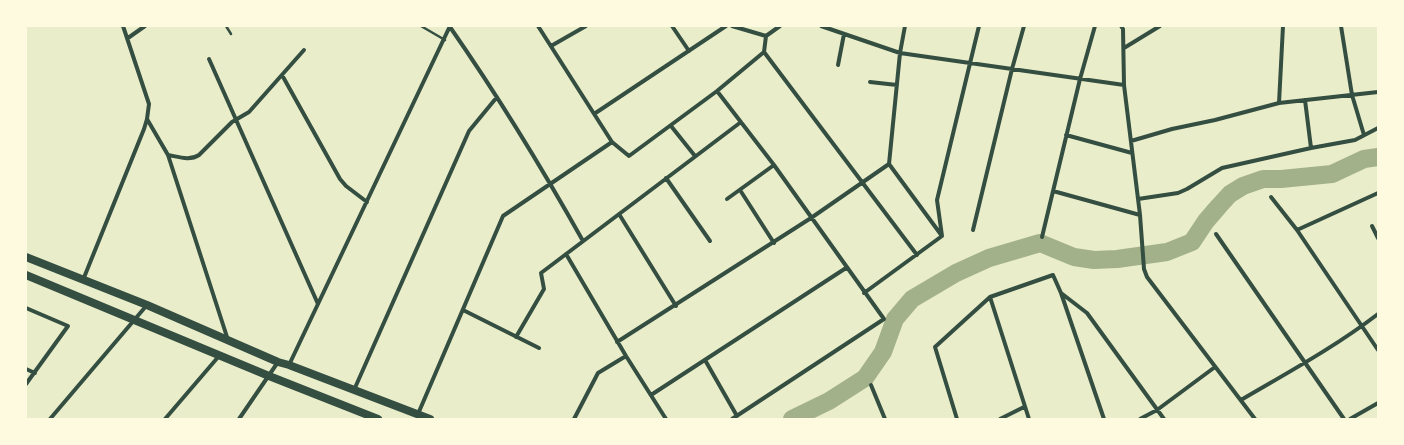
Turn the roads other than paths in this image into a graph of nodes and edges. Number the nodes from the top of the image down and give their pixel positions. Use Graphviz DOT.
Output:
graph roads {
  1 [pos="123,26"];
  2 [pos="145,26"];
  3 [pos="226,26"];
  4 [pos="421,26"];
  5 [pos="450,26"];
  6 [pos="538,26"];
  7 [pos="586,26"];
  8 [pos="672,26"];
  9 [pos="726,26"];
  10 [pos="732,26"];
  11 [pos="780,26"];
  12 [pos="821,26"];
  13 [pos="905,26"];
  14 [pos="979,26"];
  15 [pos="1024,26"];
  16 [pos="1095,26"];
  17 [pos="1121,26"];
  18 [pos="1160,26"];
  19 [pos="1283,26"];
  20 [pos="1341,26"];
  21 [pos="231,34"];
  22 [pos="844,34"];
  23 [pos="766,36"];
  24 [pos="128,38"];
  25 [pos="444,40"];
  26 [pos="551,46"];
  27 [pos="1124,48"];
  28 [pos="304,50"];
  29 [pos="689,51"];
  30 [pos="764,52"];
  31 [pos="900,53"];
  32 [pos="209,59"];
  33 [pos="970,63"];
  34 [pos="838,65"];
  35 [pos="1012,69"];
  36 [pos="282,75"];
  37 [pos="1080,79"];
  38 [pos="870,82"];
  39 [pos="897,85"];
  40 [pos="1124,85"];
  41 [pos="717,91"];
  42 [pos="1378,92"];
  43 [pos="1352,95"];
  44 [pos="497,97"];
  45 [pos="1305,100"];
  46 [pos="1279,103"];
  47 [pos="594,114"];
  48 [pos="147,119"];
  49 [pos="235,120"];
  50 [pos="741,122"];
  51 [pos="671,126"];
  52 [pos="1378,128"];
  53 [pos="1364,135"];
  54 [pos="1066,136"];
  55 [pos="1131,141"];
  56 [pos="612,142"];
  57 [pos="1311,148"];
  58 [pos="1132,153"];
  59 [pos="168,155"];
  60 [pos="694,156"];
  61 [pos="889,164"];
  62 [pos="774,165"];
  63 [pos="666,178"];
  64 [pos="864,183"];
  65 [pos="551,184"];
  66 [pos="740,190"];
  67 [pos="1053,191"];
  68 [pos="1378,193"];
  69 [pos="1271,197"];
  70 [pos="727,199"];
  71 [pos="1138,199"];
  72 [pos="367,202"];
  73 [pos="620,214"];
  74 [pos="1140,215"];
  75 [pos="811,218"];
  76 [pos="1372,226"];
  77 [pos="973,230"];
  78 [pos="1297,230"];
  79 [pos="1216,234"];
  80 [pos="942,236"];
  81 [pos="1042,237"];
  82 [pos="1378,238"];
  83 [pos="710,240"];
  84 [pos="583,241"];
  85 [pos="774,243"];
  86 [pos="566,254"];
  87 [pos="918,255"];
  88 [pos="26,257"];
  89 [pos="846,268"];
  90 [pos="26,275"];
  91 [pos="83,280"];
  92 [pos="864,293"];
  93 [pos="1061,293"];
  94 [pos="990,297"];
  95 [pos="318,304"];
  96 [pos="147,305"];
  97 [pos="676,306"];
  98 [pos="26,308"];
  99 [pos="463,310"];
  100 [pos="1378,314"];
  101 [pos="134,320"];
  102 [pos="1362,326"];
  103 [pos="516,336"];
  104 [pos="228,341"];
  105 [pos="617,342"];
  106 [pos="540,348"];
  107 [pos="1378,350"];
  108 [pos="219,355"];
  109 [pos="626,356"];
  110 [pos="705,360"];
  111 [pos="278,362"];
  112 [pos="1304,362"];
  113 [pos="289,365"];
  114 [pos="1215,367"];
  115 [pos="26,369"];
  116 [pos="35,373"];
  117 [pos="269,376"];
  118 [pos="26,384"];
  119 [pos="871,385"];
  120 [pos="354,391"];
  121 [pos="651,395"];
  122 [pos="1241,400"];
  123 [pos="1378,403"];
  124 [pos="1024,407"];
  125 [pos="1157,410"];
  126 [pos="418,414"];
  127 [pos="737,416"];
  128 [pos="50,419"];
  129 [pos="165,419"];
  130 [pos="239,419"];
  131 [pos="378,419"];
  132 [pos="430,419"];
  133 [pos="574,419"];
  134 [pos="666,419"];
  135 [pos="732,419"];
  136 [pos="884,419"];
  137 [pos="958,419"];
  138 [pos="1000,419"];
  139 [pos="1029,419"];
  140 [pos="1104,419"];
  141 [pos="1140,419"];
  142 [pos="1164,419"];
  143 [pos="1254,419"];
  144 [pos="1344,419"];
  145 [pos="1350,419"];
  1 -- 24 [label="street"];
  2 -- 24 [label="street"];
  3 -- 21 [label="lane"];
  4 -- 25 [label="lane"];
  5 -- 25 [label="street"];
  5 -- 44 [label="street"];
  6 -- 26 [label="street"];
  7 -- 26 [label="street"];
  8 -- 29 [label="street"];
  9 -- 29 [label="street"];
  10 -- 23 [label="street"];
  11 -- 23 [label="street"];
  12 -- 22 [label="street"];
  13 -- 31 [label="street"];
  14 -- 33 [label="street"];
  15 -- 35 [label="street"];
  16 -- 37 [label="street"];
  17 -- 27 [label="street"];
  18 -- 27 [label="street"];
  19 -- 46 [label="street"];
  20 -- 43 [label="street"];
  22 -- 31 [label="street"];
  22 -- 34 [label="street"];
  23 -- 30 [label="street"];
  24 -- 48 [label="street"];
  25 -- 72 [label="street"];
  26 -- 47 [label="street"];
  27 -- 40 [label="street"];
  28 -- 36 [label="street"];
  29 -- 47 [label="street"];
  30 -- 41 [label="street"];
  30 -- 64 [label="street"];
  31 -- 33 [label="street"];
  31 -- 39 [label="street"];
  32 -- 49 [label="street"];
  33 -- 35 [label="street"];
  33 -- 80 [label="street"];
  35 -- 37 [label="street"];
  35 -- 77 [label="street"];
  36 -- 49 [label="street"];
  36 -- 72 [label="street"];
  37 -- 40 [label="street"];
  37 -- 54 [label="street"];
  38 -- 39 [label="street"];
  39 -- 61 [label="street"];
  40 -- 55 [label="street"];
  41 -- 50 [label="street"];
  41 -- 51 [label="street"];
  42 -- 43 [label="street"];
  43 -- 45 [label="street"];
  43 -- 53 [label="street"];
  44 -- 65 [label="street"];
  44 -- 120 [label="street"];
  45 -- 46 [label="street"];
  45 -- 57 [label="street"];
  46 -- 55 [label="street"];
  47 -- 56 [label="street"];
  48 -- 59 [label="street"];
  48 -- 91 [label="street"];
  49 -- 59 [label="street"];
  49 -- 95 [label="street"];
  50 -- 60 [label="street"];
  50 -- 62 [label="street"];
  51 -- 56 [label="street"];
  51 -- 60 [label="street"];
  52 -- 53 [label="street"];
  53 -- 57 [label="street"];
  54 -- 58 [label="street"];
  54 -- 67 [label="street"];
  55 -- 58 [label="street"];
  56 -- 65 [label="street"];
  57 -- 71 [label="street"];
  58 -- 71 [label="street"];
  59 -- 104 [label="street"];
  60 -- 63 [label="street"];
  61 -- 64 [label="street"];
  61 -- 80 [label="street"];
  62 -- 66 [label="street"];
  62 -- 75 [label="street"];
  63 -- 73 [label="street"];
  63 -- 83 [label="street"];
  64 -- 75 [label="street"];
  64 -- 87 [label="street"];
  65 -- 84 [label="street"];
  65 -- 99 [label="street"];
  66 -- 70 [label="street"];
  66 -- 85 [label="street"];
  67 -- 74 [label="street"];
  67 -- 81 [label="street"];
  68 -- 78 [label="street"];
  69 -- 78 [label="street"];
  71 -- 74 [label="street"];
  72 -- 95 [label="street"];
  73 -- 84 [label="street"];
  73 -- 97 [label="street"];
  74 -- 114 [label="street"];
  75 -- 85 [label="street"];
  75 -- 89 [label="street"];
  76 -- 82 [label="street"];
  78 -- 102 [label="street"];
  79 -- 112 [label="street"];
  80 -- 87 [label="street"];
  84 -- 86 [label="street"];
  85 -- 97 [label="street"];
  86 -- 103 [label="street"];
  86 -- 105 [label="street"];
  87 -- 92 [label="street"];
  88 -- 91 [label="main road"];
  89 -- 92 [label="street"];
  89 -- 110 [label="street"];
  90 -- 101 [label="main road"];
  91 -- 96 [label="main road"];
  92 -- 127 [label="street"];
  93 -- 94 [label="street"];
  93 -- 125 [label="street"];
  93 -- 140 [label="street"];
  94 -- 124 [label="street"];
  94 -- 137 [label="street"];
  95 -- 113 [label="street"];
  96 -- 101 [label="street"];
  96 -- 104 [label="main road"];
  97 -- 105 [label="street"];
  98 -- 116 [label="street"];
  99 -- 103 [label="street"];
  99 -- 126 [label="street"];
  100 -- 102 [label="street"];
  101 -- 108 [label="main road"];
  101 -- 128 [label="street"];
  102 -- 107 [label="street"];
  102 -- 112 [label="street"];
  103 -- 106 [label="street"];
  104 -- 111 [label="main road"];
  105 -- 109 [label="street"];
  108 -- 117 [label="main road"];
  108 -- 129 [label="street"];
  109 -- 121 [label="street"];
  109 -- 133 [label="street"];
  110 -- 121 [label="street"];
  110 -- 127 [label="street"];
  111 -- 113 [label="main road"];
  111 -- 117 [label="street"];
  112 -- 122 [label="street"];
  112 -- 144 [label="street"];
  113 -- 120 [label="main road"];
  114 -- 122 [label="street"];
  114 -- 125 [label="street"];
  115 -- 116 [label="street"];
  116 -- 118 [label="street"];
  117 -- 130 [label="street"];
  117 -- 131 [label="main road"];
  119 -- 136 [label="street"];
  120 -- 126 [label="main road"];
  121 -- 134 [label="street"];
  122 -- 143 [label="street"];
  123 -- 145 [label="street"];
  124 -- 138 [label="street"];
  124 -- 139 [label="street"];
  125 -- 141 [label="street"];
  125 -- 142 [label="street"];
  126 -- 132 [label="main road"];
  127 -- 135 [label="street"];
}
